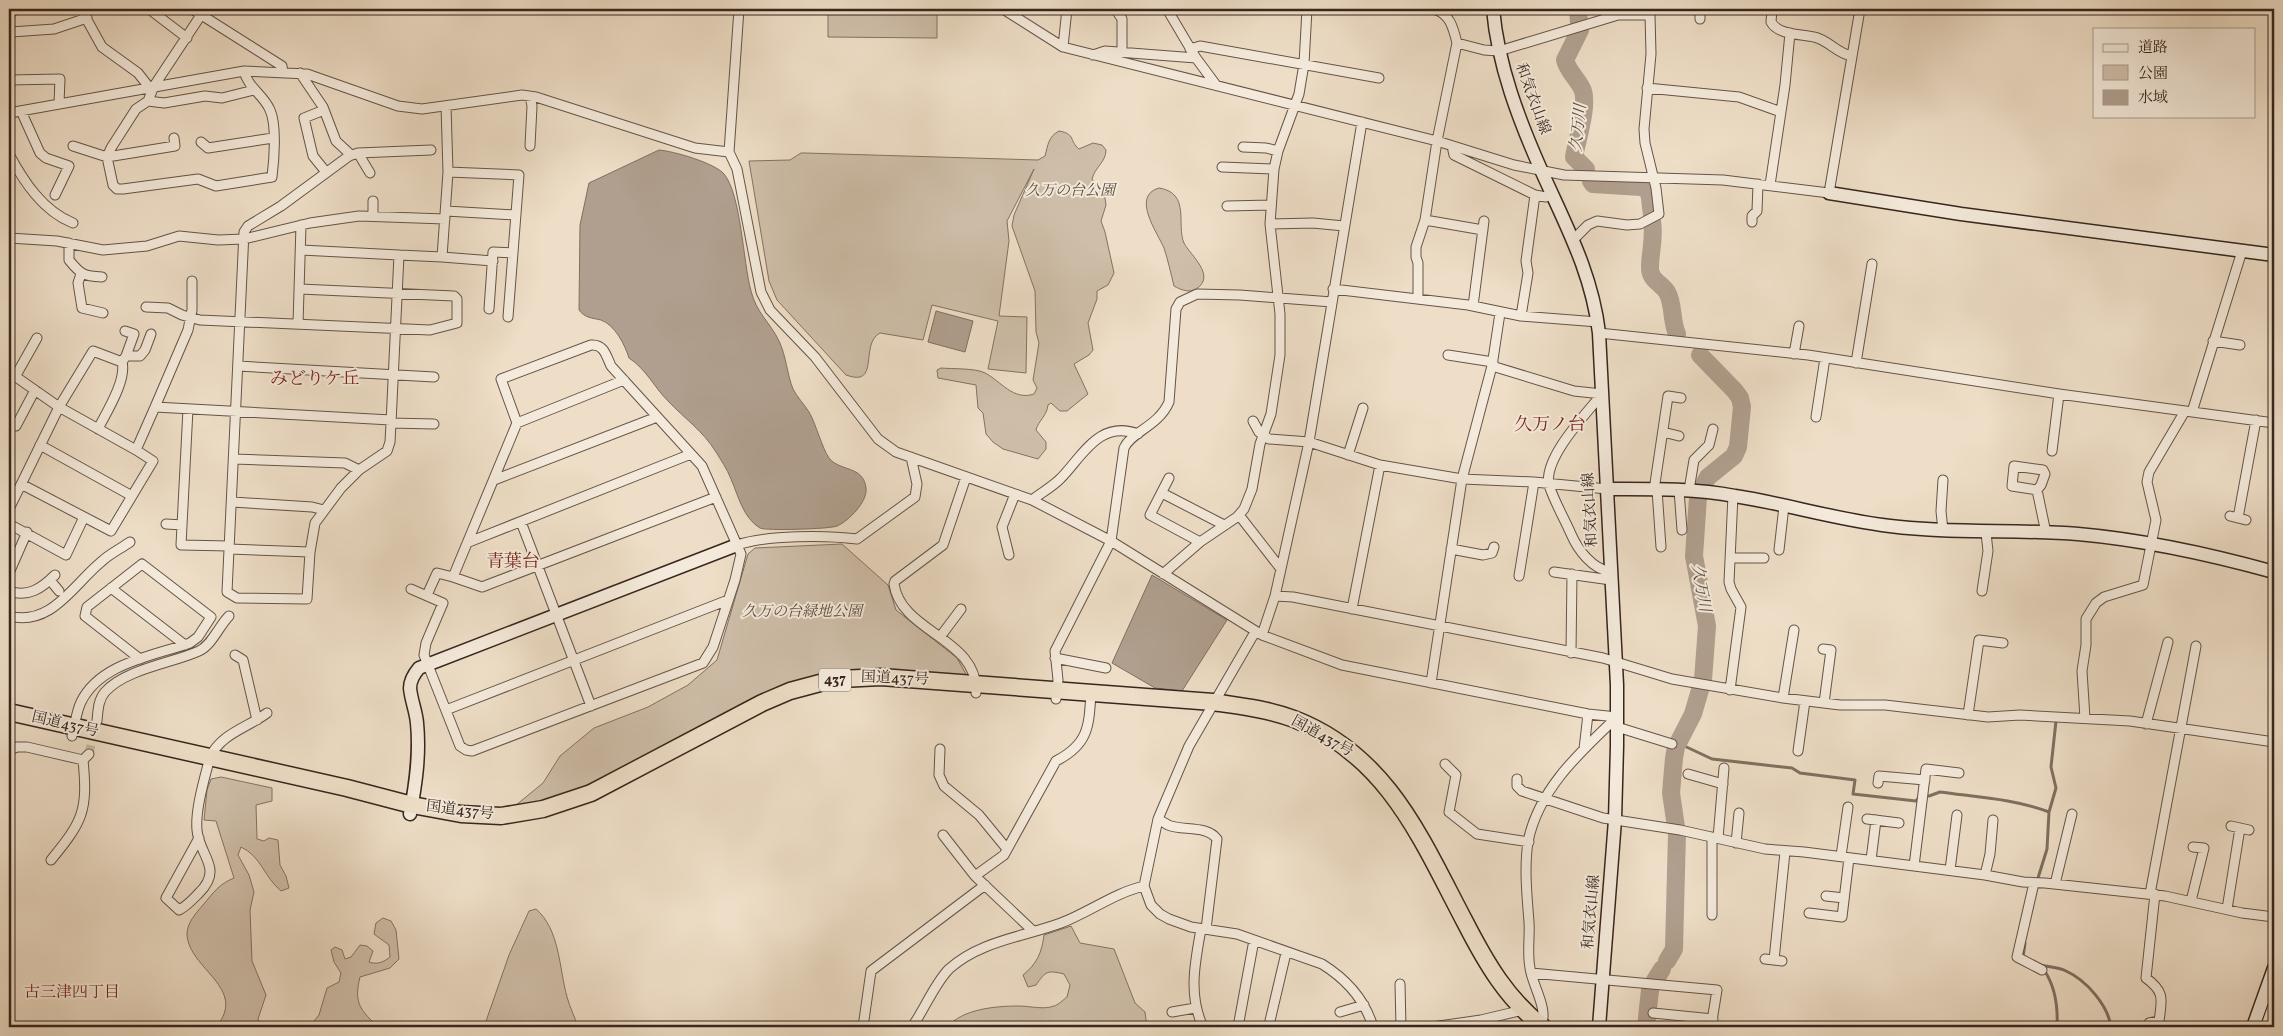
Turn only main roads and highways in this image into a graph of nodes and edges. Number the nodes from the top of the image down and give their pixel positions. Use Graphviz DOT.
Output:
graph roads {
  1 [pos="9,712"];
  2 [pos="9,722"];
  3 [pos="74,732"];
  4 [pos="1538,1027"];
  1 -- 3 [label="highway, 国道437号 / 437"];
  2 -- 3 [label="highway, 国道437号 / 437"];
  3 -- 4 [label="highway, 国道437号 / 437"];
}
